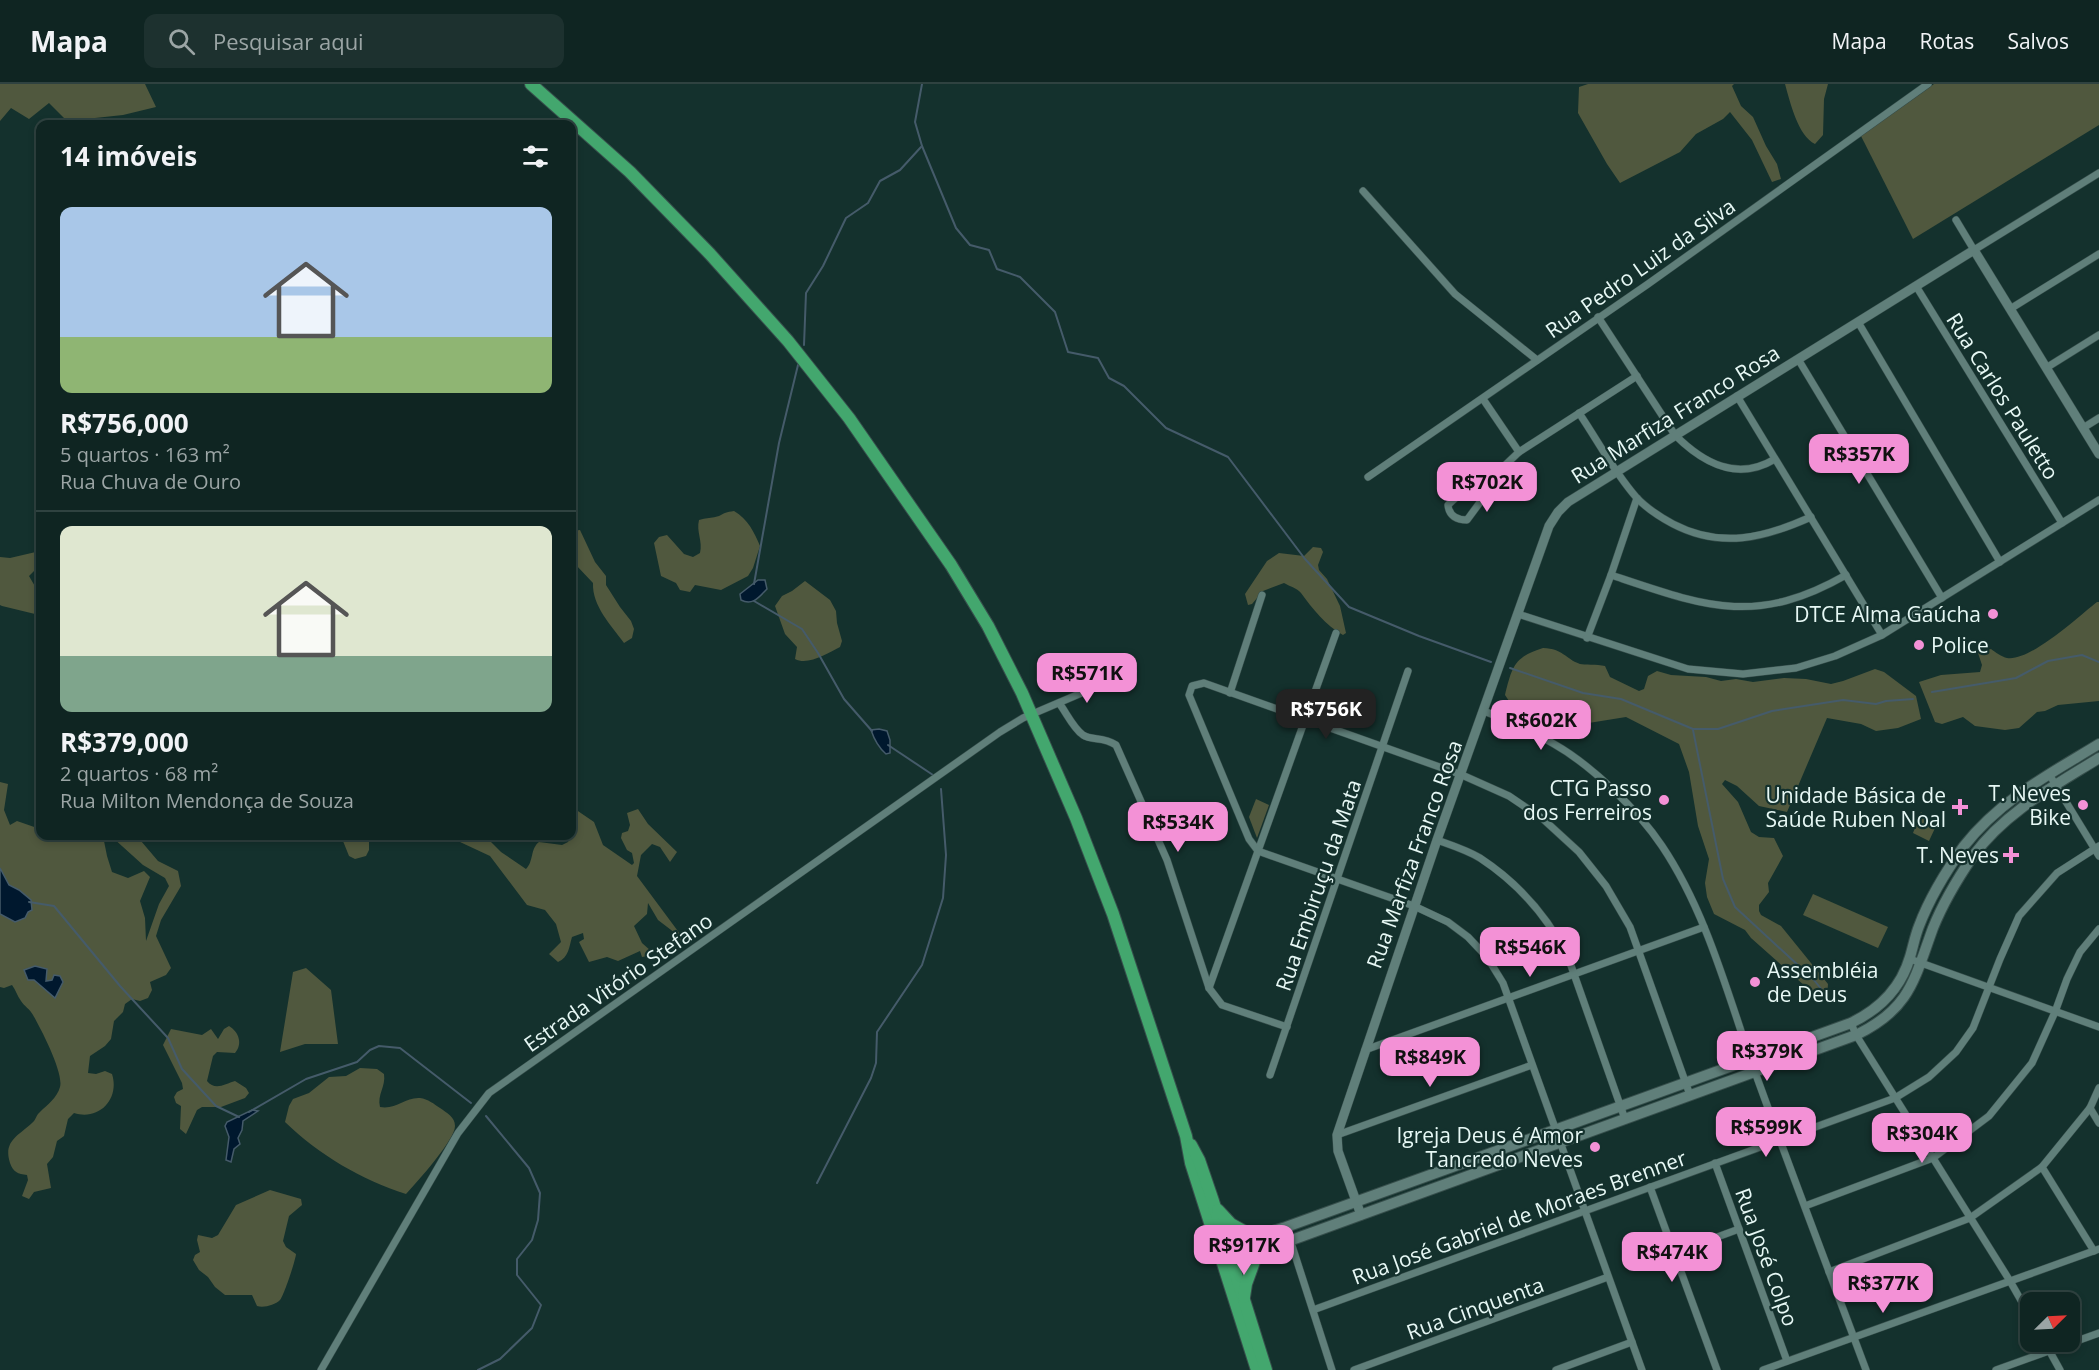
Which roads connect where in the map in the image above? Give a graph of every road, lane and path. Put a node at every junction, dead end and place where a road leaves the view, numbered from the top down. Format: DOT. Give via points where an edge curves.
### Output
graph roads {
  1 [pos="531,84"];
  2 [pos="1928,84"];
  3 [pos="572,120"];
  4 [pos="576,124"];
  5 [pos="2099,173"];
  6 [pos="1363,191"];
  7 [pos="1956,220"];
  8 [pos="1974,250"];
  9 [pos="2099,254"];
  10 [pos="1916,286"];
  11 [pos="2010,309"];
  12 [pos="1598,317"];
  13 [pos="1858,322"];
  14 [pos="2099,335"];
  15 [pos="1798,359"];
  16 [pos="1537,360"];
  17 [pos="2046,368"];
  18 [pos="1637,376"];
  19 [pos="1737,396"];
  20 [pos="1483,399"];
  21 [pos="1580,413"];
  22 [pos="2099,418"];
  23 [pos="2083,428"];
  24 [pos="1674,435"];
  25 [pos="1519,452"];
  26 [pos="2099,454"];
  27 [pos="1775,459"];
  28 [pos="1499,471"];
  29 [pos="1618,472"];
  30 [pos="1368,477"];
  31 [pos="1637,498"];
  32 [pos="2099,501"];
  33 [pos="1811,517"];
  34 [pos="2062,524"];
  35 [pos="2000,562"];
  36 [pos="1611,575"];
  37 [pos="1846,575"];
  38 [pos="1262,595"];
  39 [pos="1942,598"];
  40 [pos="1518,614"];
  41 [pos="1336,633"];
  42 [pos="1882,635"];
  43 [pos="1587,638"];
  44 [pos="1132,671"];
  45 [pos="1408,671"];
  46 [pos="1230,693"];
  47 [pos="1059,703"];
  48 [pos="1484,711"];
  49 [pos="1032,714"];
  50 [pos="1305,719"];
  51 [pos="2099,744"];
  52 [pos="1382,747"];
  53 [pos="2099,758"];
  54 [pos="2049,774"];
  55 [pos="1462,775"];
  56 [pos="2056,785"];
  57 [pos="1437,840"];
  58 [pos="2098,850"];
  59 [pos="1258,851"];
  60 [pos="1337,879"];
  61 [pos="1414,906"];
  62 [pos="1704,927"];
  63 [pos="2099,928"];
  64 [pos="1639,952"];
  65 [pos="1910,959"];
  66 [pos="1922,963"];
  67 [pos="1575,975"];
  68 [pos="1209,988"];
  69 [pos="1990,988"];
  70 [pos="1509,999"];
  71 [pos="2055,1012"];
  72 [pos="1851,1023"];
  73 [pos="1287,1027"];
  74 [pos="2099,1028"];
  75 [pos="1856,1035"];
  76 [pos="1364,1051"];
  77 [pos="1750,1059"];
  78 [pos="1532,1065"];
  79 [pos="1755,1072"];
  80 [pos="1270,1076"];
  81 [pos="1685,1083"];
  82 [pos="2099,1088"];
  83 [pos="1690,1095"];
  84 [pos="1895,1098"];
  85 [pos="1621,1106"];
  86 [pos="2090,1108"];
  87 [pos="1625,1119"];
  88 [pos="2099,1123"];
  89 [pos="1555,1130"];
  90 [pos="1337,1135"];
  91 [pos="1186,1136"];
  92 [pos="1780,1140"];
  93 [pos="1560,1142"];
  94 [pos="1933,1158"];
  95 [pos="1715,1163"];
  96 [pos="2042,1167"];
  97 [pos="1650,1187"];
  98 [pos="1213,1201"];
  99 [pos="1356,1202"];
  100 [pos="1805,1206"];
  101 [pos="1584,1211"];
  102 [pos="1361,1215"];
  103 [pos="1971,1218"];
  104 [pos="1286,1227"];
  105 [pos="1739,1229"];
  106 [pos="1249,1234"];
  107 [pos="1290,1240"];
  108 [pos="2096,1250"];
  109 [pos="1674,1253"];
  110 [pos="1226,1256"];
  111 [pos="1255,1259"];
  112 [pos="1829,1272"];
  113 [pos="1608,1276"];
  114 [pos="2010,1281"];
  115 [pos="2020,1299"];
  116 [pos="1244,1301"];
  117 [pos="1313,1310"];
  118 [pos="2099,1333"];
  119 [pos="1854,1338"];
  120 [pos="2080,1340"];
  121 [pos="1632,1342"];
  122 [pos="2050,1352"];
  123 [pos="1787,1361"];
  124 [pos="321,1370"];
  125 [pos="1257,1370"];
  126 [pos="1266,1370"];
  127 [pos="1332,1370"];
  128 [pos="1354,1370"];
  129 [pos="1556,1370"];
  130 [pos="1642,1370"];
  131 [pos="1717,1370"];
  132 [pos="1764,1370"];
  133 [pos="1866,1370"];
  134 [pos="1996,1370"];
  135 [pos="2060,1370"];
  1 -- 3 [label="highway"];
  2 -- 12 [label="street, Rua Pedro Luiz da Silva"];
  4 -- 49 [label="highway" via="630,172 710,254 788,341 849,418 951,565 988,626"];
  5 -- 8 [label="street, Rua Marfiza Franco Rosa"];
  6 -- 16 [label="street" via="1455,294"];
  7 -- 8 [label="street"];
  8 -- 10 [label="street, Rua Marfiza Franco Rosa"];
  8 -- 11 [label="street"];
  9 -- 11 [label="street"];
  10 -- 13 [label="street, Rua Marfiza Franco Rosa"];
  10 -- 34 [label="street, Rua Carlos Pauletto"];
  11 -- 17 [label="street"];
  12 -- 16 [label="street, Rua Pedro Luiz da Silva"];
  12 -- 18 [label="street"];
  13 -- 15 [label="street, Rua Marfiza Franco Rosa"];
  13 -- 35 [label="street"];
  14 -- 17 [label="street"];
  15 -- 19 [label="street, Rua Marfiza Franco Rosa"];
  15 -- 39 [label="street"];
  16 -- 20 [label="street, Rua Pedro Luiz da Silva"];
  17 -- 23 [label="street"];
  18 -- 21 [label="street"];
  18 -- 24 [label="street"];
  19 -- 24 [label="street, Rua Marfiza Franco Rosa"];
  19 -- 27 [label="street"];
  20 -- 25 [label="street"];
  20 -- 30 [label="street, Rua Pedro Luiz da Silva"];
  21 -- 25 [label="street"];
  21 -- 29 [label="street"];
  22 -- 23 [label="street"];
  23 -- 26 [label="street"];
  24 -- 27 [label="street" via="1700,458 1725,467 1754,467"];
  24 -- 29 [label="street, Rua Marfiza Franco Rosa"];
  25 -- 28 [label="street"];
  27 -- 33 [label="street"];
  28 -- 28 [label="street" via="1484,476 1448,505 1456,519 1467,520"];
  29 -- 31 [label="street"];
  29 -- 40 [label="street, Rua Marfiza Franco Rosa" via="1558,512 1549,526"];
  31 -- 33 [label="street" via="1676,526 1722,539 1766,534"];
  31 -- 36 [label="street"];
  32 -- 34 [label="street"];
  33 -- 37 [label="street"];
  34 -- 35 [label="street"];
  35 -- 39 [label="street"];
  36 -- 37 [label="street" via="1693,602 1755,607 1803,597"];
  36 -- 43 [label="street"];
  37 -- 42 [label="street"];
  38 -- 46 [label="street"];
  39 -- 42 [label="street"];
  40 -- 43 [label="street"];
  40 -- 48 [label="street, Rua Marfiza Franco Rosa"];
  41 -- 50 [label="street"];
  42 -- 43 [label="street" via="1796,668 1743,674 1688,669"];
  44 -- 47 [label="street"];
  45 -- 52 [label="street, Rua Embiruçu da Mata"];
  46 -- 50 [label="street"];
  46 -- 59 [label="street" via="1204,684 1192,686 1189,696 1249,839"];
  47 -- 49 [label="street"];
  47 -- 68 [label="street" via="1084,736 1116,745 1167,860"];
  48 -- 55 [label="street, Rua Marfiza Franco Rosa"];
  48 -- 62 [label="street" via="1555,744 1604,782 1662,845"];
  49 -- 91 [label="highway" via="1113,914"];
  49 -- 124 [label="street, Estrada Vitório Stefano" via="1000,732 489,1093 458,1133"];
  50 -- 52 [label="street"];
  50 -- 59 [label="street"];
  51 -- 54 [label="main road"];
  52 -- 55 [label="street"];
  52 -- 60 [label="street, Rua Embiruçu da Mata"];
  53 -- 56 [label="main road"];
  54 -- 56 [label="street"];
  54 -- 65 [label="main road" via="2002,806 1966,845 1930,899"];
  55 -- 57 [label="street, Rua Marfiza Franco Rosa"];
  55 -- 64 [label="street" via="1509,796 1543,819 1579,852 1606,886"];
  56 -- 58 [label="street"];
  56 -- 66 [label="main road" via="2023,806 1974,855 1939,916"];
  57 -- 61 [label="street, Rua Marfiza Franco Rosa"];
  57 -- 67 [label="street" via="1478,856 1531,901 1556,934"];
  58 -- 69 [label="street, Rua José Gabriel de Moraes Brenner" via="2057,873 2019,916"];
  59 -- 60 [label="street"];
  59 -- 68 [label="street"];
  60 -- 61 [label="street"];
  60 -- 73 [label="street, Rua Embiruçu da Mata"];
  61 -- 70 [label="street" via="1448,922 1468,937 1496,969"];
  61 -- 76 [label="street, Rua Marfiza Franco Rosa"];
  62 -- 64 [label="street"];
  62 -- 77 [label="street"];
  63 -- 71 [label="street" via="2080,952"];
  64 -- 67 [label="street"];
  64 -- 81 [label="street"];
  65 -- 66 [label="street"];
  65 -- 72 [label="main road" via="1890,995 1873,1011"];
  66 -- 69 [label="street"];
  66 -- 75 [label="main road" via="1900,1003 1879,1022"];
  67 -- 70 [label="street"];
  67 -- 85 [label="street"];
  68 -- 73 [label="street" via="1222,1005"];
  69 -- 71 [label="street"];
  69 -- 84 [label="street, Rua José Gabriel de Moraes Brenner" via="1973,1028 1956,1052 1929,1077"];
  70 -- 76 [label="street"];
  70 -- 78 [label="street"];
  71 -- 74 [label="street"];
  71 -- 94 [label="street" via="2032,1063 1989,1116"];
  72 -- 75 [label="street"];
  72 -- 77 [label="main road"];
  73 -- 80 [label="street, Rua Embiruçu da Mata"];
  75 -- 79 [label="main road"];
  75 -- 84 [label="street"];
  76 -- 90 [label="street, Rua Marfiza Franco Rosa"];
  77 -- 79 [label="street"];
  77 -- 81 [label="main road"];
  78 -- 89 [label="street"];
  78 -- 90 [label="street"];
  79 -- 83 [label="main road"];
  79 -- 92 [label="street"];
  81 -- 83 [label="street"];
  81 -- 85 [label="main road"];
  82 -- 86 [label="street"];
  83 -- 87 [label="main road"];
  84 -- 92 [label="street, Rua José Gabriel de Moraes Brenner"];
  84 -- 94 [label="street"];
  85 -- 87 [label="street"];
  85 -- 89 [label="main road"];
  86 -- 88 [label="street"];
  86 -- 96 [label="street"];
  87 -- 93 [label="main road"];
  89 -- 93 [label="street"];
  89 -- 99 [label="main road"];
  90 -- 99 [label="street, Rua Marfiza Franco Rosa" via="1338,1151"];
  91 -- 98 [label="highway"];
  91 -- 110 [label="highway" via="1191,1163"];
  92 -- 95 [label="street, Rua José Gabriel de Moraes Brenner"];
  92 -- 100 [label="street"];
  93 -- 101 [label="street"];
  93 -- 102 [label="main road"];
  94 -- 100 [label="street"];
  94 -- 103 [label="street"];
  95 -- 97 [label="street, Rua José Gabriel de Moraes Brenner"];
  95 -- 105 [label="street, Rua José Colpo"];
  96 -- 103 [label="street"];
  96 -- 108 [label="street"];
  97 -- 101 [label="street, Rua José Gabriel de Moraes Brenner"];
  97 -- 109 [label="street"];
  98 -- 106 [label="highway" via="1231,1224"];
  98 -- 110 [label="highway"];
  99 -- 102 [label="street, Rua Marfiza Franco Rosa"];
  99 -- 104 [label="main road"];
  100 -- 112 [label="street"];
  101 -- 113 [label="street"];
  101 -- 117 [label="street, Rua José Gabriel de Moraes Brenner"];
  102 -- 107 [label="main road"];
  103 -- 112 [label="street"];
  103 -- 114 [label="street"];
  104 -- 106 [label="main road"];
  104 -- 107 [label="street"];
  105 -- 109 [label="street"];
  105 -- 123 [label="street, Rua José Colpo"];
  106 -- 110 [label="main road" via="1242,1236"];
  107 -- 111 [label="main road"];
  107 -- 117 [label="street"];
  108 -- 114 [label="street"];
  109 -- 131 [label="street"];
  110 -- 111 [label="main road" via="1242,1262"];
  110 -- 116 [label="highway"];
  110 -- 125 [label="highway"];
  111 -- 116 [label="highway"];
  112 -- 119 [label="street"];
  113 -- 121 [label="street"];
  113 -- 128 [label="street, Rua Cinquenta"];
  114 -- 115 [label="street"];
  114 -- 119 [label="street"];
  116 -- 126 [label="highway"];
  117 -- 127 [label="street"];
  118 -- 120 [label="street"];
  119 -- 123 [label="street"];
  119 -- 133 [label="street"];
  121 -- 129 [label="street"];
  121 -- 130 [label="street"];
  122 -- 134 [label="street"];
  122 -- 135 [label="street"];
  123 -- 132 [label="street"];
}
